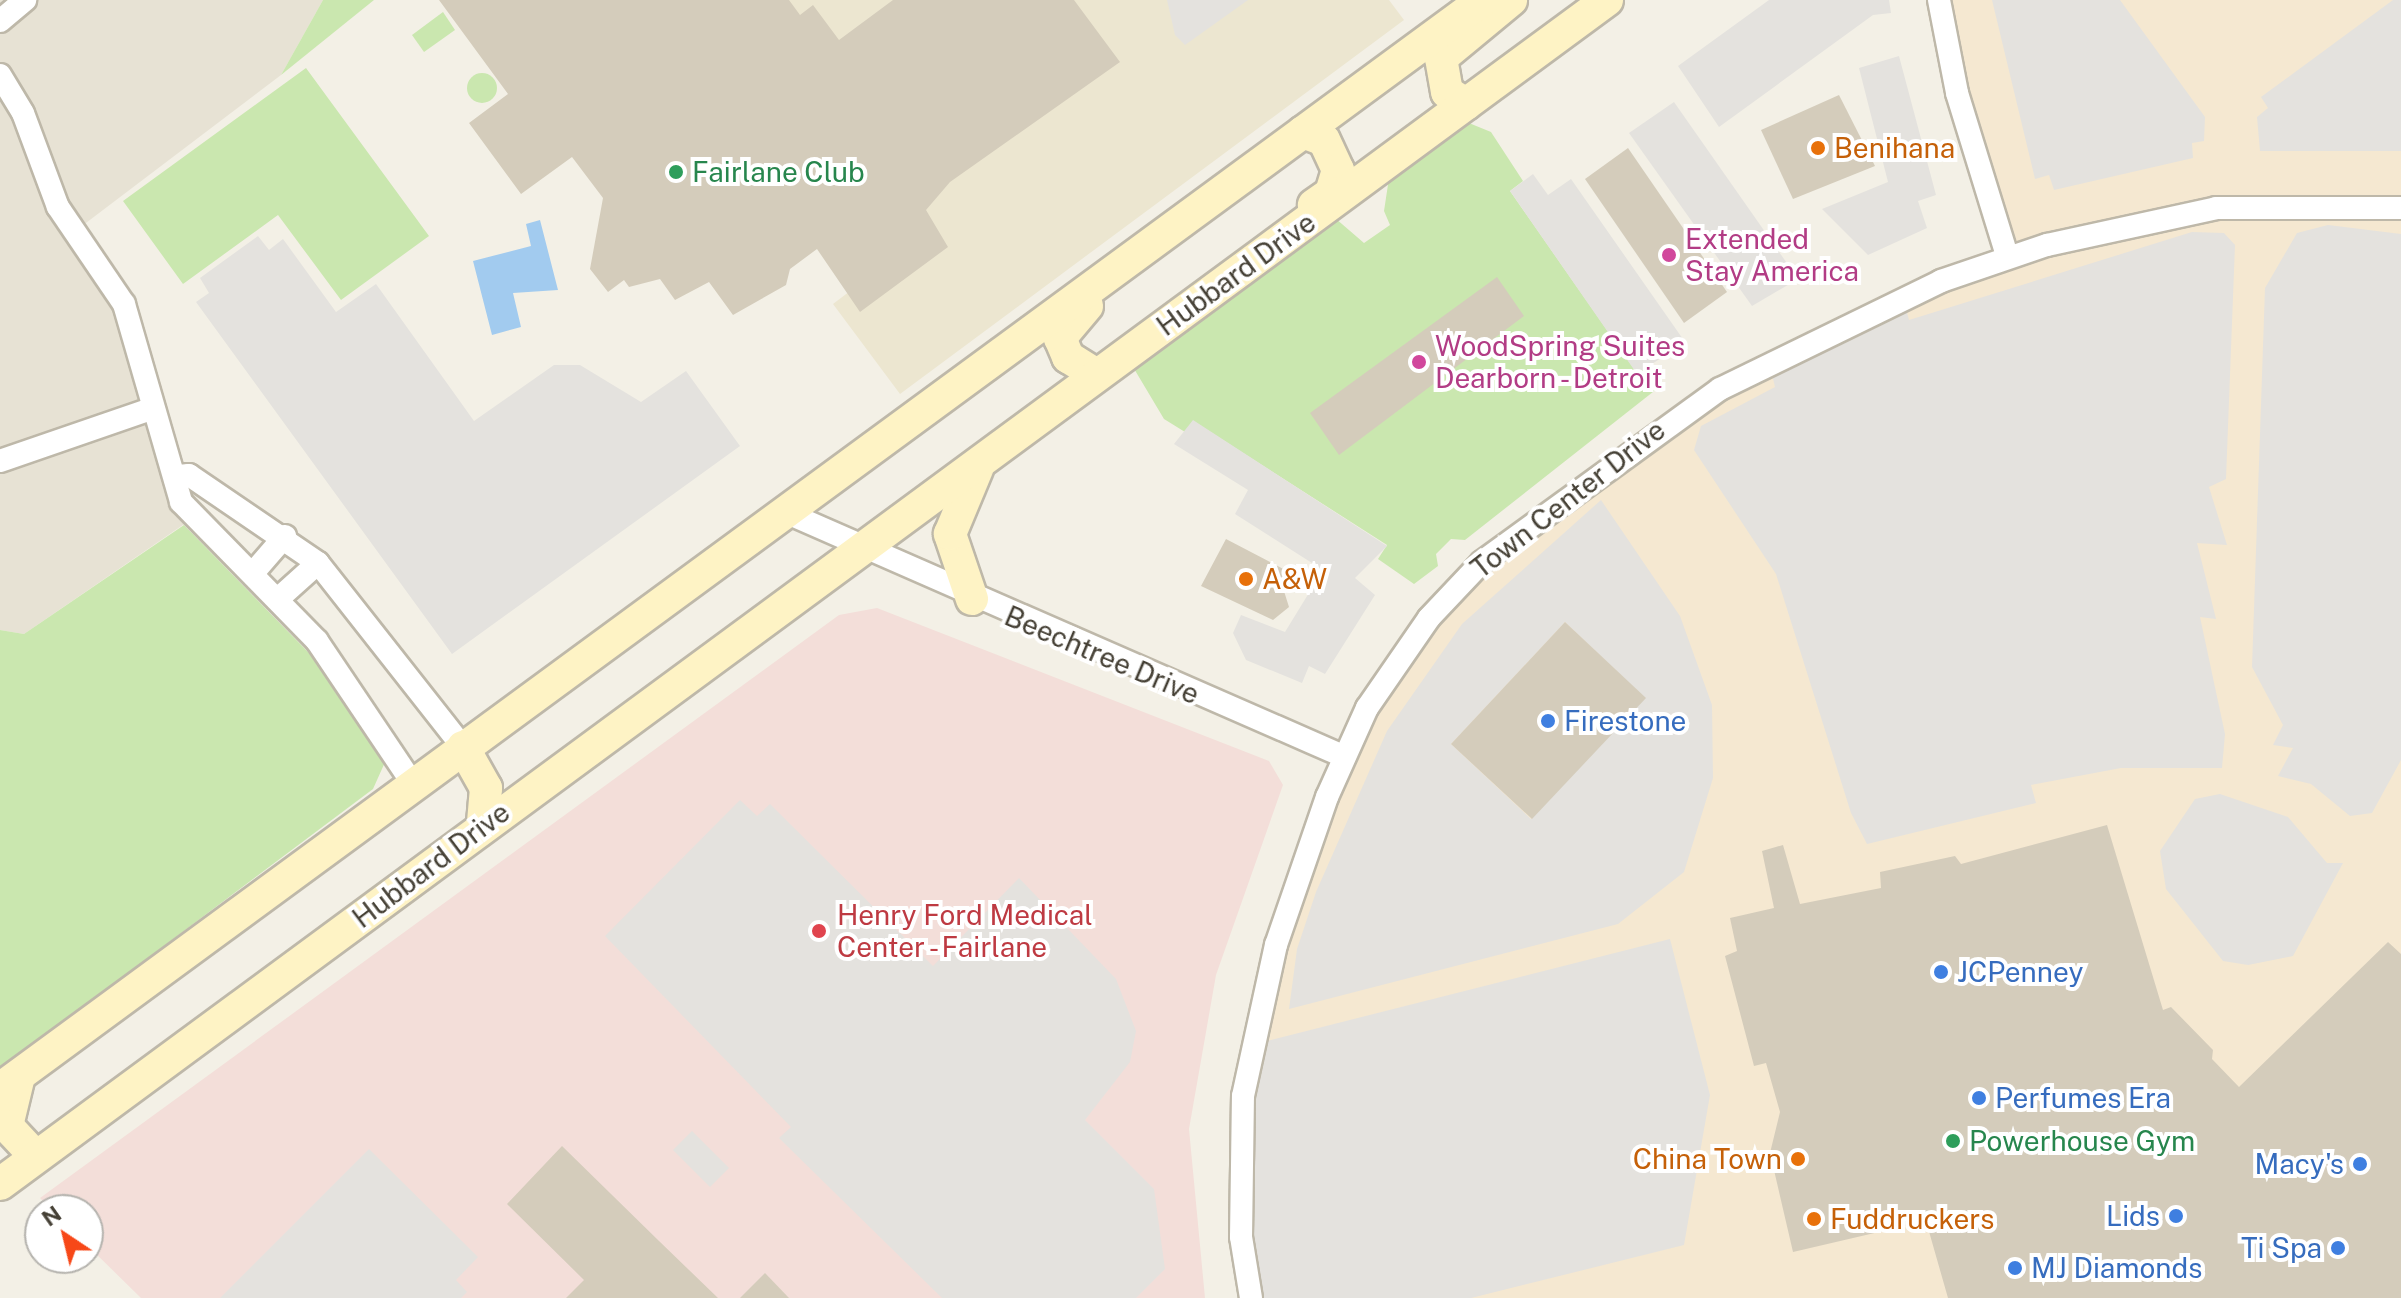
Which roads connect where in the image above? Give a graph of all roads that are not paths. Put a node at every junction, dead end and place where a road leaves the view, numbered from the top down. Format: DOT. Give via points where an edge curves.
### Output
graph roads {
  1 [pos="25,0"];
  2 [pos="1483,0"];
  3 [pos="1511,0"];
  4 [pos="1607,0"];
  5 [pos="1939,0"];
  6 [pos="0,21"];
  7 [pos="0,75"];
  8 [pos="1466,104"];
  9 [pos="1303,132"];
  10 [pos="1203,206"];
  11 [pos="2401,208"];
  12 [pos="2007,256"];
  13 [pos="1238,274"];
  14 [pos="1097,375"];
  15 [pos="151,409"];
  16 [pos="986,458"];
  17 [pos="0,461"];
  18 [pos="178,476"];
  19 [pos="785,512"];
  20 [pos="285,536"];
  21 [pos="864,547"];
  22 [pos="318,563"];
  23 [pos="253,573"];
  24 [pos="279,598"];
  25 [pos="972,599"];
  26 [pos="463,747"];
  27 [pos="1343,756"];
  28 [pos="413,784"];
  29 [pos="483,826"];
  30 [pos="9,1082"];
  31 [pos="36,1157"];
  32 [pos="0,1184"];
  33 [pos="1251,1298"];
  1 -- 6 [label="street"];
  2 -- 9 [label="street"];
  3 -- 8 [label="street" via="1441,58 1447,92"];
  4 -- 8 [label="street, Hubbard Drive"];
  5 -- 12 [label="street" via="1957,93"];
  7 -- 15 [label="street" via="23,113 58,207 124,304"];
  8 -- 13 [label="street, Hubbard Drive"];
  9 -- 10 [label="street"];
  9 -- 13 [label="street" via="1324,140 1335,160 1331,193 1261,244"];
  10 -- 14 [label="street" via="1187,233 1070,319 1060,338 1068,357"];
  10 -- 19 [label="street"];
  11 -- 12 [label="street, Town Center Drive" via="2216,208"];
  12 -- 27 [label="street, Town Center Drive" via="1795,348 1661,425 1561,498 1482,562 1429,618"];
  13 -- 14 [label="street, Hubbard Drive"];
  14 -- 16 [label="street, Hubbard Drive"];
  15 -- 17 [label="street"];
  15 -- 18 [label="street"];
  16 -- 21 [label="street, Hubbard Drive"];
  16 -- 25 [label="street" via="961,493 950,534"];
  18 -- 20 [label="street" via="189,475"];
  18 -- 23 [label="street" via="175,487 193,518"];
  19 -- 21 [label="street"];
  19 -- 26 [label="street"];
  20 -- 22 [label="street"];
  20 -- 23 [label="street"];
  21 -- 25 [label="street, Beechtree Drive"];
  21 -- 29 [label="street, Hubbard Drive"];
  22 -- 24 [label="street"];
  22 -- 26 [label="street"];
  23 -- 24 [label="street"];
  24 -- 28 [label="street" via="392,744"];
  25 -- 27 [label="street, Beechtree Drive"];
  26 -- 28 [label="street"];
  26 -- 29 [label="street" via="486,788"];
  27 -- 33 [label="street, Town Center Drive" via="1276,945 1251,1045 1240,1161"];
  28 -- 30 [label="street"];
  29 -- 31 [label="street, Hubbard Drive"];
  30 -- 31 [label="street" via="7,1126"];
  31 -- 32 [label="street, Hubbard Drive"];
}
